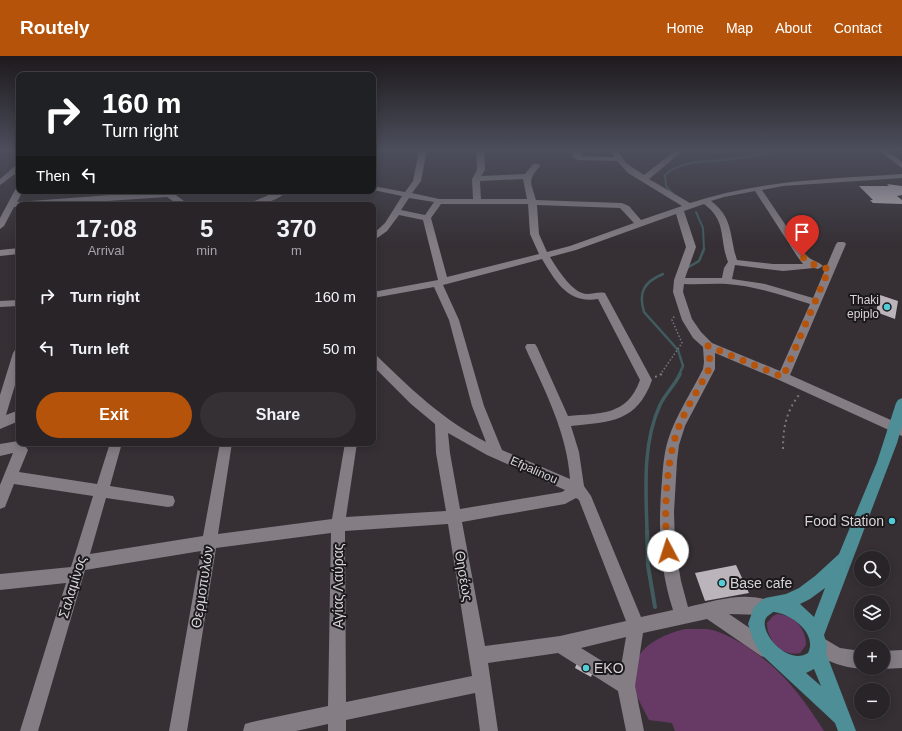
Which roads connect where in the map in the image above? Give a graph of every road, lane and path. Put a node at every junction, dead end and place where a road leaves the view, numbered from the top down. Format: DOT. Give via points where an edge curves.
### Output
graph roads {
  1 [pos="417,182"];
  2 [pos="476,182"];
  3 [pos="527,182"];
  4 [pos="647,182"];
  5 [pos="819,182"];
  6 [pos="757,188"];
  7 [pos="376,189"];
  8 [pos="17,194"];
  9 [pos="160,194"];
  10 [pos="169,194"];
  11 [pos="279,194"];
  12 [pos="407,194"];
  13 [pos="439,201"];
  14 [pos="477,201"];
  15 [pos="705,201"];
  16 [pos="97,202"];
  17 [pos="181,202"];
  18 [pos="260,202"];
  19 [pos="532,202"];
  20 [pos="11,205"];
  21 [pos="16,205"];
  22 [pos="684,208"];
  23 [pos="397,212"];
  24 [pos="427,218"];
  25 [pos="640,224"];
  26 [pos="0,226"];
  27 [pos="376,236"];
  28 [pos="841,244"];
  29 [pos="16,251"];
  30 [pos="0,253"];
  31 [pos="544,254"];
  32 [pos="733,262"];
  33 [pos="814,266"];
  34 [pos="829,269"];
  35 [pos="679,280"];
  36 [pos="727,281"];
  37 [pos="440,282"];
  38 [pos="376,294"];
  39 [pos="816,302"];
  40 [pos="16,303"];
  41 [pos="0,304"];
  42 [pos="682,307"];
  43 [pos="708,346"];
  44 [pos="531,347"];
  45 [pos="376,362"];
  46 [pos="16,363"];
  47 [pos="783,377"];
  48 [pos="646,380"];
  49 [pos="809,390"];
  50 [pos="902,403"];
  51 [pos="0,415"];
  52 [pos="16,416"];
  53 [pos="441,422"];
  54 [pos="564,422"];
  55 [pos="0,424"];
  56 [pos="899,429"];
  57 [pos="115,446"];
  58 [pos="226,446"];
  59 [pos="351,446"];
  60 [pos="783,449"];
  61 [pos="0,450"];
  62 [pos="497,453"];
  63 [pos="11,477"];
  64 [pos="102,490"];
  65 [pos="577,490"];
  66 [pos="168,501"];
  67 [pos="0,502"];
  68 [pos="453,517"];
  69 [pos="338,525"];
  70 [pos="210,542"];
  71 [pos="844,558"];
  72 [pos="78,568"];
  73 [pos="0,582"];
  74 [pos="767,606"];
  75 [pos="709,610"];
  76 [pos="679,617"];
  77 [pos="636,626"];
  78 [pos="560,644"];
  79 [pos="817,644"];
  80 [pos="772,654"];
  81 [pos="478,656"];
  82 [pos="854,659"];
  83 [pos="902,659"];
  84 [pos="890,660"];
  85 [pos="481,684"];
  86 [pos="626,686"];
  87 [pos="338,722"];
  88 [pos="845,724"];
  89 [pos="29,731"];
  90 [pos="178,731"];
  91 [pos="252,731"];
  92 [pos="489,731"];
  93 [pos="635,731"];
  1 -- 12 [label="street"];
  2 -- 14 [label="street"];
  3 -- 19 [label="street"];
  4 -- 22 [label="street"];
  5 -- 6 [label="street"];
  6 -- 15 [label="street"];
  6 -- 33 [label="street" via="802,256"];
  7 -- 12 [label="street"];
  8 -- 20 [label="street"];
  9 -- 16 [label="street"];
  10 -- 17 [label="street"];
  11 -- 18 [label="street"];
  12 -- 13 [label="street"];
  12 -- 23 [label="street"];
  13 -- 14 [label="street"];
  13 -- 24 [label="street"];
  14 -- 19 [label="street"];
  15 -- 22 [label="street"];
  15 -- 32 [label="street" via="719,212 725,223"];
  19 -- 25 [label="street" via="622,206"];
  19 -- 31 [label="street" via="536,238"];
  20 -- 21 [label="street"];
  20 -- 26 [label="street"];
  22 -- 25 [label="street"];
  22 -- 35 [label="street" via="691,247"];
  23 -- 24 [label="street"];
  23 -- 27 [label="street"];
  24 -- 37 [label="street"];
  25 -- 31 [label="street" via="585,244"];
  28 -- 34 [label="street"];
  29 -- 30 [label="street"];
  31 -- 37 [label="street"];
  31 -- 48 [label="street" via="569,291 586,298 601,295"];
  32 -- 33 [label="street" via="774,268"];
  32 -- 36 [label="street" via="729,265"];
  33 -- 34 [label="street"];
  34 -- 39 [label="street"];
  35 -- 36 [label="street"];
  35 -- 42 [label="street" via="678,292"];
  36 -- 39 [label="street" via="765,287"];
  37 -- 38 [label="street"];
  37 -- 62 [label="street" via="454,320 478,406"];
  39 -- 47 [label="street"];
  40 -- 41 [label="street"];
  42 -- 43 [label="street" via="697,335"];
  42 -- 48 [label="path" via="672,320 682,343 662,374"];
  43 -- 47 [label="street"];
  43 -- 76 [label="street" via="709,369 676,435 666,508 666,540"];
  44 -- 54 [label="street"];
  45 -- 53 [label="street, Efpalinou"];
  46 -- 51 [label="street"];
  47 -- 49 [label="street"];
  48 -- 54 [label="street" via="640,398 626,411 617,415"];
  49 -- 56 [label="street"];
  49 -- 60 [label="path" via="800,395 790,408 783,429"];
  50 -- 56 [label="main road"];
  52 -- 55 [label="street"];
  53 -- 62 [label="street, Efpalinou"];
  53 -- 68 [label="street, Θησέως"];
  54 -- 65 [label="street" via="577,469"];
  56 -- 71 [label="main road"];
  57 -- 64 [label="street, Σαλαμίνος"];
  58 -- 70 [label="street, Θερμοπυλών"];
  59 -- 69 [label="street, Αγίας Λαύρας"];
  61 -- 63 [label="street" via="18,447 21,450"];
  62 -- 65 [label="street, Efpalinou"];
  63 -- 64 [label="street"];
  63 -- 67 [label="street"];
  64 -- 66 [label="street"];
  64 -- 72 [label="street, Σαλαμίνος"];
  65 -- 68 [label="street" via="565,498"];
  65 -- 77 [label="street" via="584,496"];
  68 -- 69 [label="street"];
  68 -- 81 [label="street, Θησέως"];
  69 -- 70 [label="street"];
  69 -- 87 [label="street, Αγίας Λαύρας"];
  70 -- 72 [label="street"];
  70 -- 90 [label="street, Θερμοπυλών"];
  71 -- 74 [label="main road" via="810,591 786,602"];
  71 -- 79 [label="main road"];
  72 -- 73 [label="street"];
  72 -- 89 [label="street, Σαλαμίνος"];
  74 -- 75 [label="street" via="732,605"];
  74 -- 79 [label="main road" via="778,604 792,609 806,620"];
  74 -- 80 [label="main road" via="760,612 757,626 759,635"];
  75 -- 76 [label="street"];
  75 -- 80 [label="street"];
  76 -- 77 [label="street"];
  77 -- 78 [label="street"];
  77 -- 86 [label="street"];
  78 -- 81 [label="street"];
  78 -- 86 [label="street"];
  79 -- 80 [label="main road" via="813,661 803,666 791,665"];
  79 -- 82 [label="street" via="834,655"];
  79 -- 88 [label="main road"];
  80 -- 88 [label="main road"];
  81 -- 85 [label="street, Θησέως"];
  83 -- 84 [label="street"];
  85 -- 87 [label="street"];
  85 -- 92 [label="street, Θησέως"];
  86 -- 93 [label="street"];
  87 -- 91 [label="street"];
}
